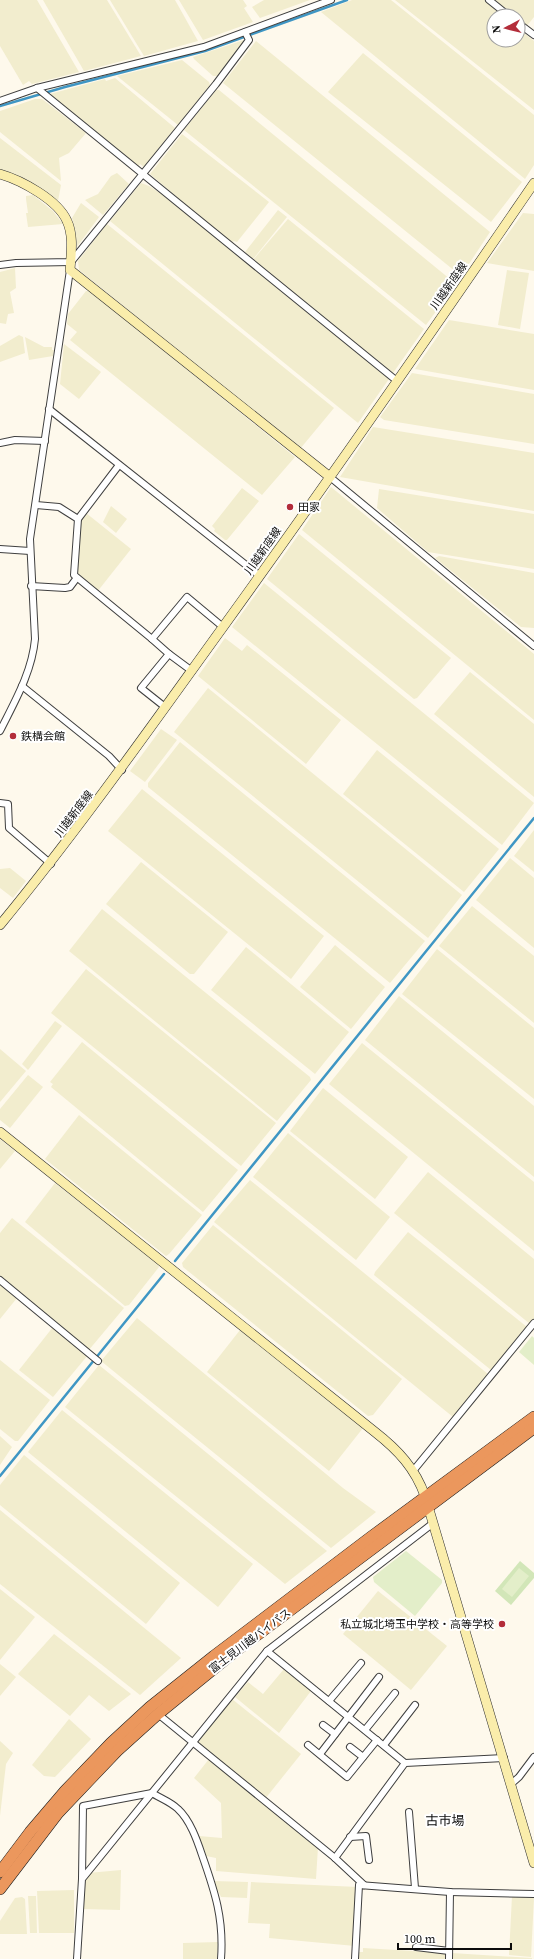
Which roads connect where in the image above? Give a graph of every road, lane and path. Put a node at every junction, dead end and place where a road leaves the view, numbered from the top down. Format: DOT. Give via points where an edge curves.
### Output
graph roads {
  1 [pos="331,0"];
  2 [pos="489,0"];
  3 [pos="500,8"];
  4 [pos="245,32"];
  5 [pos="37,88"];
  6 [pos="0,101"];
  7 [pos="0,174"];
  8 [pos="143,174"];
  9 [pos="534,183"];
  10 [pos="0,265"];
  11 [pos="70,266"];
  12 [pos="397,381"];
  13 [pos="49,409"];
  14 [pos="45,441"];
  15 [pos="0,443"];
  16 [pos="119,465"];
  17 [pos="330,477"];
  18 [pos="36,505"];
  19 [pos="78,519"];
  20 [pos="0,549"];
  21 [pos="30,551"];
  22 [pos="260,576"];
  23 [pos="76,579"];
  24 [pos="32,586"];
  25 [pos="223,627"];
  26 [pos="152,639"];
  27 [pos="534,646"];
  28 [pos="169,654"];
  29 [pos="192,671"];
  30 [pos="22,686"];
  31 [pos="165,707"];
  32 [pos="0,731"];
  33 [pos="122,770"];
  34 [pos="0,803"];
  35 [pos="51,864"];
  36 [pos="0,925"];
  37 [pos="0,1132"];
  38 [pos="0,1280"];
  39 [pos="534,1323"];
  40 [pos="98,1361"];
  41 [pos="534,1417"];
  42 [pos="534,1428"];
  43 [pos="413,1471"];
  44 [pos="424,1496"];
  45 [pos="428,1510"];
  46 [pos="432,1524"];
  47 [pos="267,1651"];
  48 [pos="361,1663"];
  49 [pos="379,1677"];
  50 [pos="395,1693"];
  51 [pos="329,1701"];
  52 [pos="416,1705"];
  53 [pos="158,1714"];
  54 [pos="348,1717"];
  55 [pos="323,1725"];
  56 [pos="365,1730"];
  57 [pos="335,1734"];
  58 [pos="377,1740"];
  59 [pos="193,1743"];
  60 [pos="308,1745"];
  61 [pos="384,1745"];
  62 [pos="350,1747"];
  63 [pos="320,1754"];
  64 [pos="363,1757"];
  65 [pos="504,1758"];
  66 [pos="534,1758"];
  67 [pos="405,1763"];
  68 [pos="511,1784"];
  69 [pos="152,1793"];
  70 [pos="409,1812"];
  71 [pos="350,1837"];
  72 [pos="335,1858"];
  73 [pos="369,1860"];
  74 [pos="534,1863"];
  75 [pos="0,1872"];
  76 [pos="82,1879"];
  77 [pos="364,1885"];
  78 [pos="415,1888"];
  79 [pos="0,1889"];
  80 [pos="450,1892"];
  81 [pos="534,1894"];
  82 [pos="416,1947"];
  83 [pos="449,1951"];
  84 [pos="77,1959"];
  85 [pos="221,1959"];
  86 [pos="355,1959"];
  87 [pos="449,1959"];
  1 -- 4 [label="street"];
  2 -- 3 [label="street"];
  4 -- 5 [label="street" via="204,47"];
  4 -- 8 [label="street" via="249,40"];
  5 -- 6 [label="street"];
  5 -- 8 [label="street"];
  7 -- 11 [label="street" via="22,182 61,212 70,232"];
  8 -- 11 [label="street"];
  8 -- 12 [label="street"];
  9 -- 12 [label="street, 川越新座線"];
  10 -- 11 [label="street" via="16,263"];
  11 -- 13 [label="street"];
  11 -- 17 [label="street"];
  12 -- 17 [label="street, 川越新座線"];
  13 -- 14 [label="street"];
  13 -- 16 [label="street"];
  14 -- 15 [label="street" via="15,440"];
  14 -- 18 [label="street"];
  16 -- 19 [label="street"];
  16 -- 22 [label="street"];
  17 -- 22 [label="street, 川越新座線"];
  17 -- 27 [label="street"];
  18 -- 19 [label="street" via="59,507"];
  18 -- 21 [label="street"];
  19 -- 23 [label="street" via="74,575"];
  20 -- 21 [label="street"];
  21 -- 24 [label="street"];
  22 -- 25 [label="street, 川越新座線"];
  23 -- 24 [label="street" via="70,587 65,588"];
  23 -- 26 [label="street"];
  24 -- 30 [label="street" via="34,653"];
  25 -- 26 [label="street" via="187,597"];
  25 -- 29 [label="street, 川越新座線"];
  26 -- 28 [label="street"];
  28 -- 29 [label="street"];
  28 -- 31 [label="street" via="141,688"];
  29 -- 31 [label="street, 川越新座線"];
  30 -- 32 [label="street"];
  30 -- 33 [label="street" via="109,756"];
  31 -- 33 [label="street, 川越新座線"];
  33 -- 35 [label="street, 川越新座線"];
  34 -- 35 [label="street" via="8,804 9,828"];
  35 -- 36 [label="street, 川越新座線"];
  37 -- 43 [label="street" via="376,1432 399,1452"];
  38 -- 40 [label="street"];
  39 -- 43 [label="street"];
  41 -- 44 [label="highway, 富士見川越バイパス"];
  42 -- 45 [label="highway, 富士見川越バイパス"];
  43 -- 44 [label="street"];
  44 -- 45 [label="street"];
  44 -- 75 [label="highway, 富士見川越バイパス" via="214,1656 131,1724 65,1791"];
  45 -- 46 [label="street"];
  45 -- 53 [label="highway, 富士見川越バイパス" via="229,1657"];
  46 -- 47 [label="street"];
  46 -- 65 [label="street"];
  47 -- 51 [label="street"];
  47 -- 59 [label="street"];
  48 -- 51 [label="street"];
  49 -- 54 [label="street"];
  50 -- 56 [label="street"];
  51 -- 54 [label="street"];
  52 -- 61 [label="street"];
  53 -- 59 [label="street"];
  53 -- 79 [label="highway, 富士見川越バイパス" via="117,1751 63,1808 37,1838"];
  54 -- 56 [label="street"];
  54 -- 57 [label="street"];
  55 -- 57 [label="street"];
  56 -- 58 [label="street"];
  57 -- 63 [label="street"];
  58 -- 61 [label="street"];
  58 -- 64 [label="street"];
  59 -- 69 [label="street"];
  59 -- 72 [label="street"];
  60 -- 63 [label="street"];
  61 -- 67 [label="street"];
  62 -- 64 [label="street"];
  63 -- 64 [label="street" via="347,1776"];
  65 -- 67 [label="street"];
  65 -- 68 [label="street"];
  66 -- 68 [label="street"];
  67 -- 71 [label="street"];
  68 -- 74 [label="street"];
  69 -- 76 [label="street"];
  69 -- 76 [label="street" via="83,1806"];
  69 -- 85 [label="street" via="178,1809 198,1844 215,1893 222,1940"];
  70 -- 78 [label="street"];
  71 -- 72 [label="street"];
  71 -- 73 [label="street" via="366,1836"];
  72 -- 77 [label="street"];
  76 -- 84 [label="street"];
  77 -- 78 [label="street"];
  77 -- 86 [label="street" via="359,1885"];
  78 -- 80 [label="street"];
  80 -- 81 [label="street"];
  80 -- 83 [label="street"];
  82 -- 83 [label="street"];
  83 -- 87 [label="street"];
}
